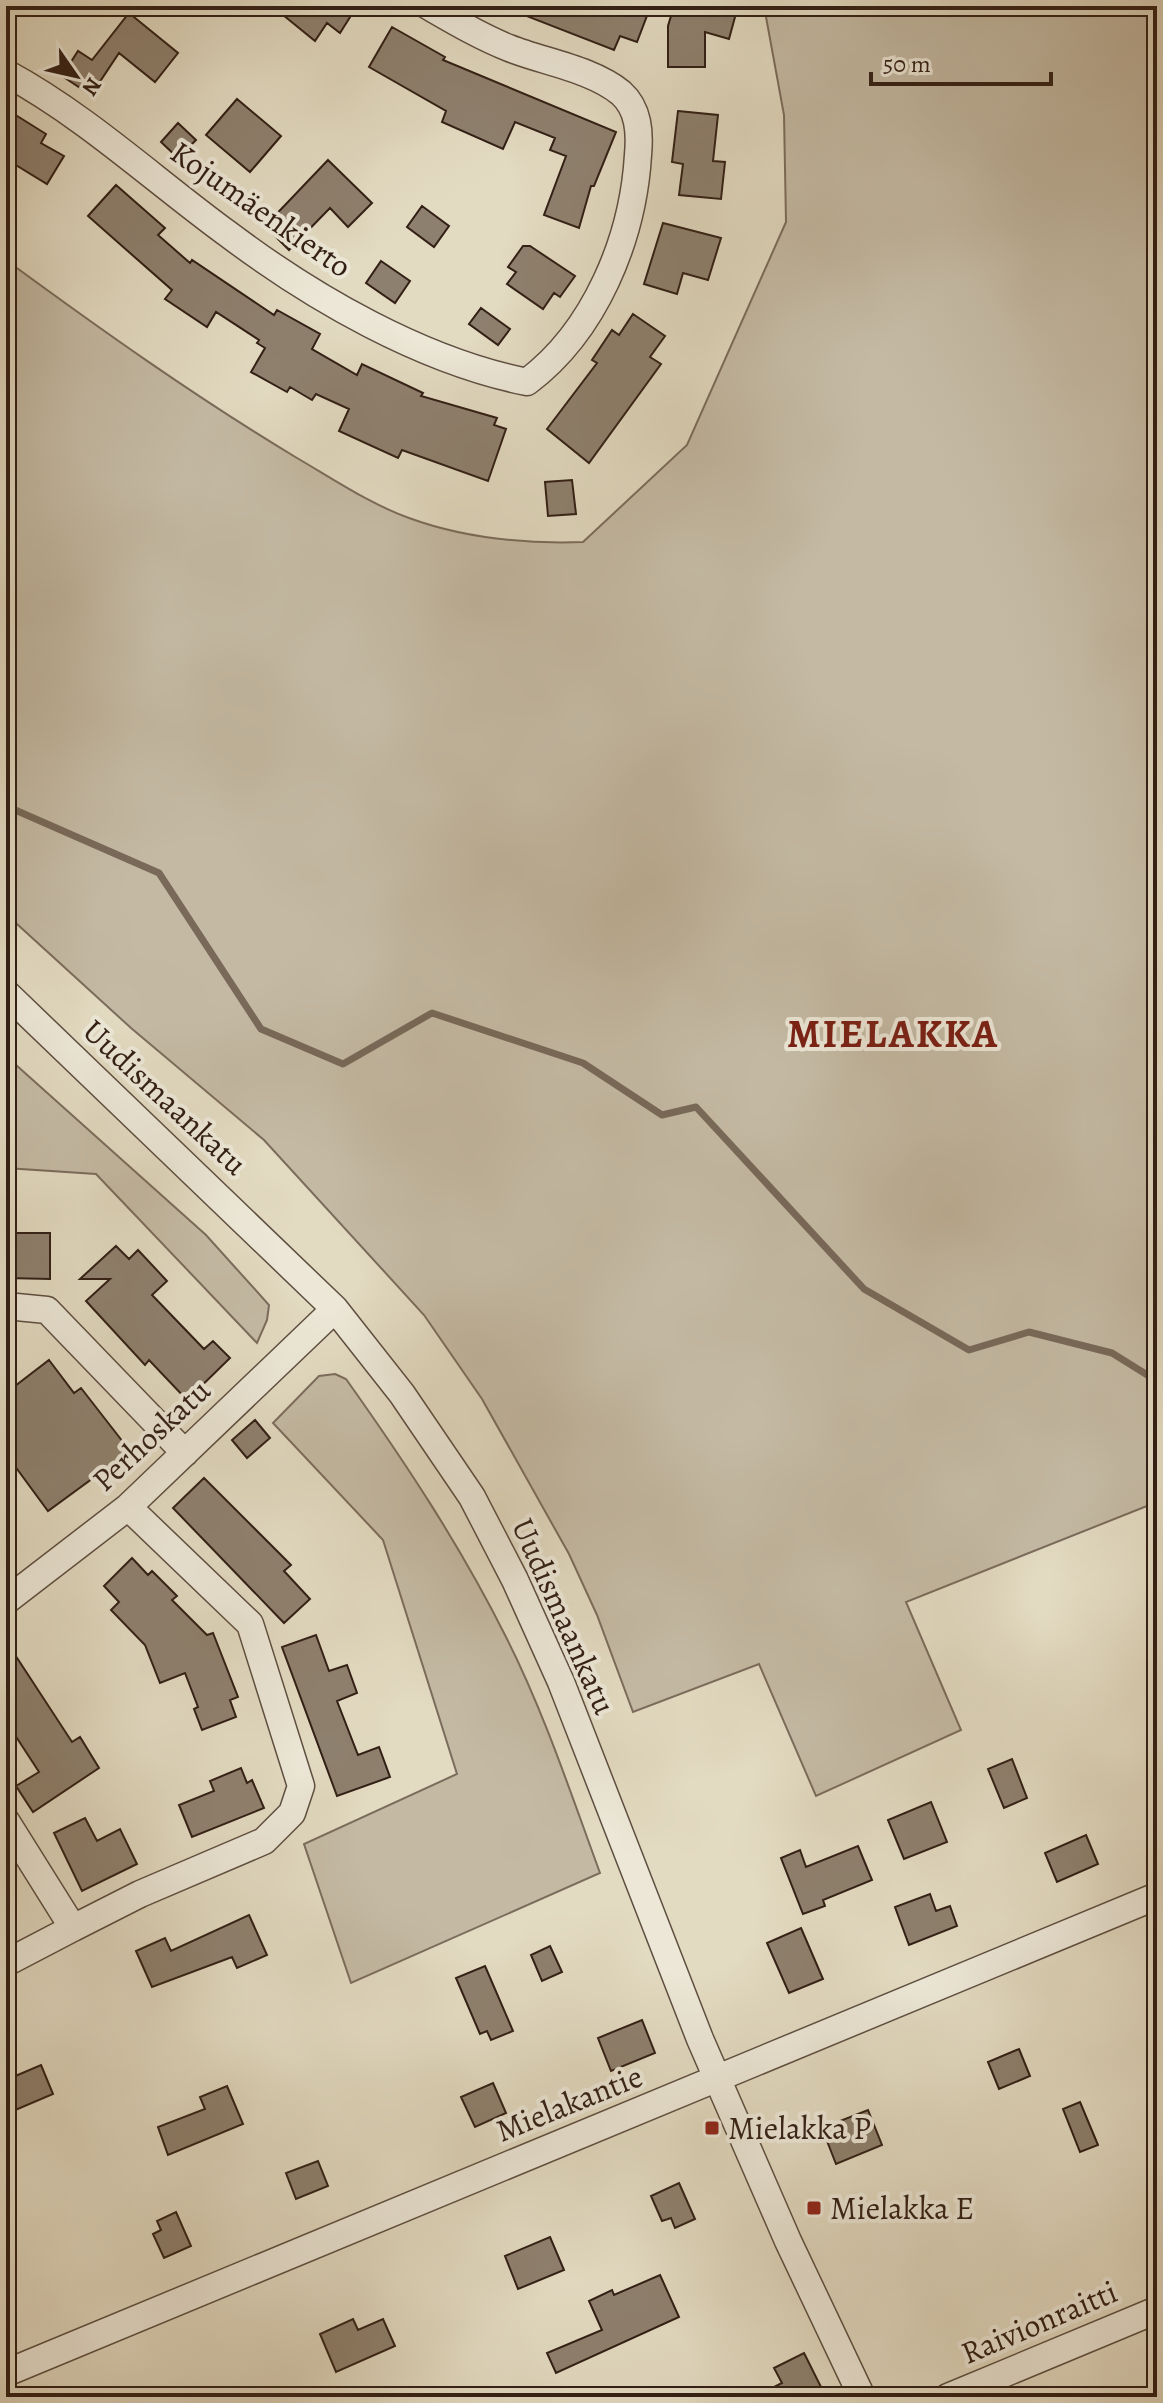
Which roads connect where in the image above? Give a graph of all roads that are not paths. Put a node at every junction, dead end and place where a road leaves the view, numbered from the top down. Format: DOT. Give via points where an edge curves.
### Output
graph roads {
  1 [pos="428,6"];
  2 [pos="6,73"];
  3 [pos="6,993"];
  4 [pos="6,1306"];
  5 [pos="335,1309"];
  6 [pos="185,1453"];
  7 [pos="128,1507"];
  8 [pos="6,1601"];
  9 [pos="6,1821"];
  10 [pos="1157,1896"];
  11 [pos="73,1928"];
  12 [pos="6,1963"];
  13 [pos="717,2079"];
  14 [pos="1157,2310"];
  15 [pos="6,2373"];
  16 [pos="862,2397"];
  17 [pos="948,2397"];
  1 -- 2 [label="street, Kojumäenkierto" via="507,47 606,83 622,94 638,120 636,183 613,264 579,327 545,369 527,382 474,369 320,296 226,233 74,114"];
  3 -- 5 [label="street, Uudismaankatu"];
  4 -- 6 [label="street" via="47,1310"];
  5 -- 6 [label="street, Perhoskatu"];
  5 -- 13 [label="street, Uudismaankatu" via="463,1484 515,1580 561,1682"];
  6 -- 7 [label="street, Perhoskatu"];
  7 -- 8 [label="street, Perhoskatu"];
  7 -- 11 [label="street" via="250,1624 301,1786 292,1813 264,1841"];
  9 -- 11 [label="street"];
  10 -- 13 [label="street, Mielakantie"];
  11 -- 12 [label="street"];
  13 -- 15 [label="street, Mielakantie"];
  13 -- 16 [label="street, Uudismaankatu"];
  14 -- 17 [label="street, Raivionraitti"];
}
